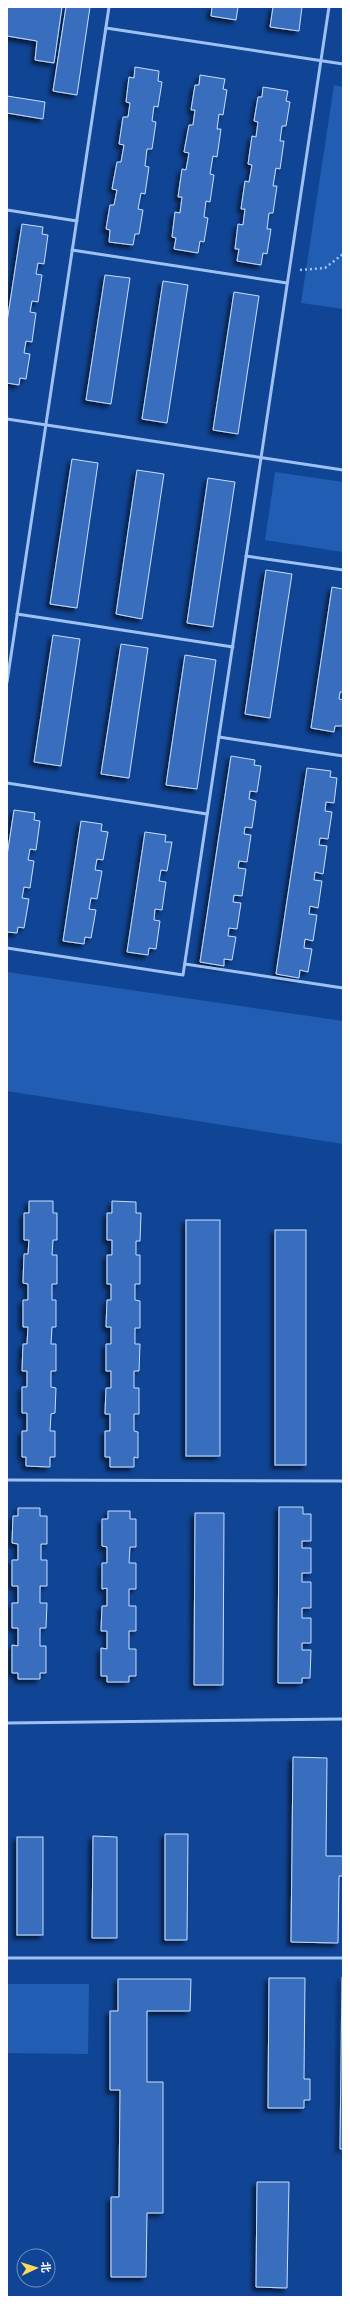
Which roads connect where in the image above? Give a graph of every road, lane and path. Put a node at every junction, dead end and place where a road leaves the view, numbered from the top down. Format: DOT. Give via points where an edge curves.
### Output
graph roads {
  1 [pos="109,7"];
  2 [pos="329,7"];
  3 [pos="106,28"];
  4 [pos="321,61"];
  5 [pos="343,64"];
  6 [pos="7,210"];
  7 [pos="77,221"];
  8 [pos="72,250"];
  9 [pos="343,254"];
  10 [pos="290,270"];
  11 [pos="287,283"];
  12 [pos="7,419"];
  13 [pos="46,425"];
  14 [pos="261,458"];
  15 [pos="343,470"];
  16 [pos="246,556"];
  17 [pos="343,570"];
  18 [pos="18,614"];
  19 [pos="232,647"];
  20 [pos="7,682"];
  21 [pos="219,736"];
  22 [pos="343,756"];
  23 [pos="7,783"];
  24 [pos="207,814"];
  25 [pos="7,948"];
  26 [pos="185,964"];
  27 [pos="343,988"];
  28 [pos="7,1480"];
  29 [pos="343,1480"];
  30 [pos="343,1719"];
  31 [pos="7,1723"];
  32 [pos="7,1958"];
  33 [pos="343,1958"];
  1 -- 3 [label="lane"];
  2 -- 4 [label="lane"];
  3 -- 4 [label="lane"];
  3 -- 7 [label="lane"];
  4 -- 5 [label="lane"];
  4 -- 10 [label="lane"];
  6 -- 7 [label="lane"];
  7 -- 8 [label="lane"];
  8 -- 11 [label="lane"];
  8 -- 13 [label="lane"];
  9 -- 10 [label="path" via="325,268"];
  10 -- 11 [label="lane"];
  11 -- 14 [label="lane"];
  12 -- 13 [label="lane"];
  13 -- 14 [label="lane"];
  13 -- 18 [label="lane"];
  14 -- 15 [label="lane"];
  14 -- 16 [label="lane"];
  16 -- 17 [label="lane"];
  16 -- 19 [label="lane"];
  18 -- 19 [label="lane"];
  18 -- 20 [label="lane"];
  19 -- 21 [label="lane"];
  21 -- 22 [label="lane"];
  21 -- 24 [label="lane"];
  23 -- 24 [label="lane"];
  24 -- 26 [label="lane"];
  25 -- 26 [label="lane" via="183,975"];
  26 -- 27 [label="lane"];
  28 -- 29 [label="lane"];
  30 -- 31 [label="lane"];
  32 -- 33 [label="lane"];
}
